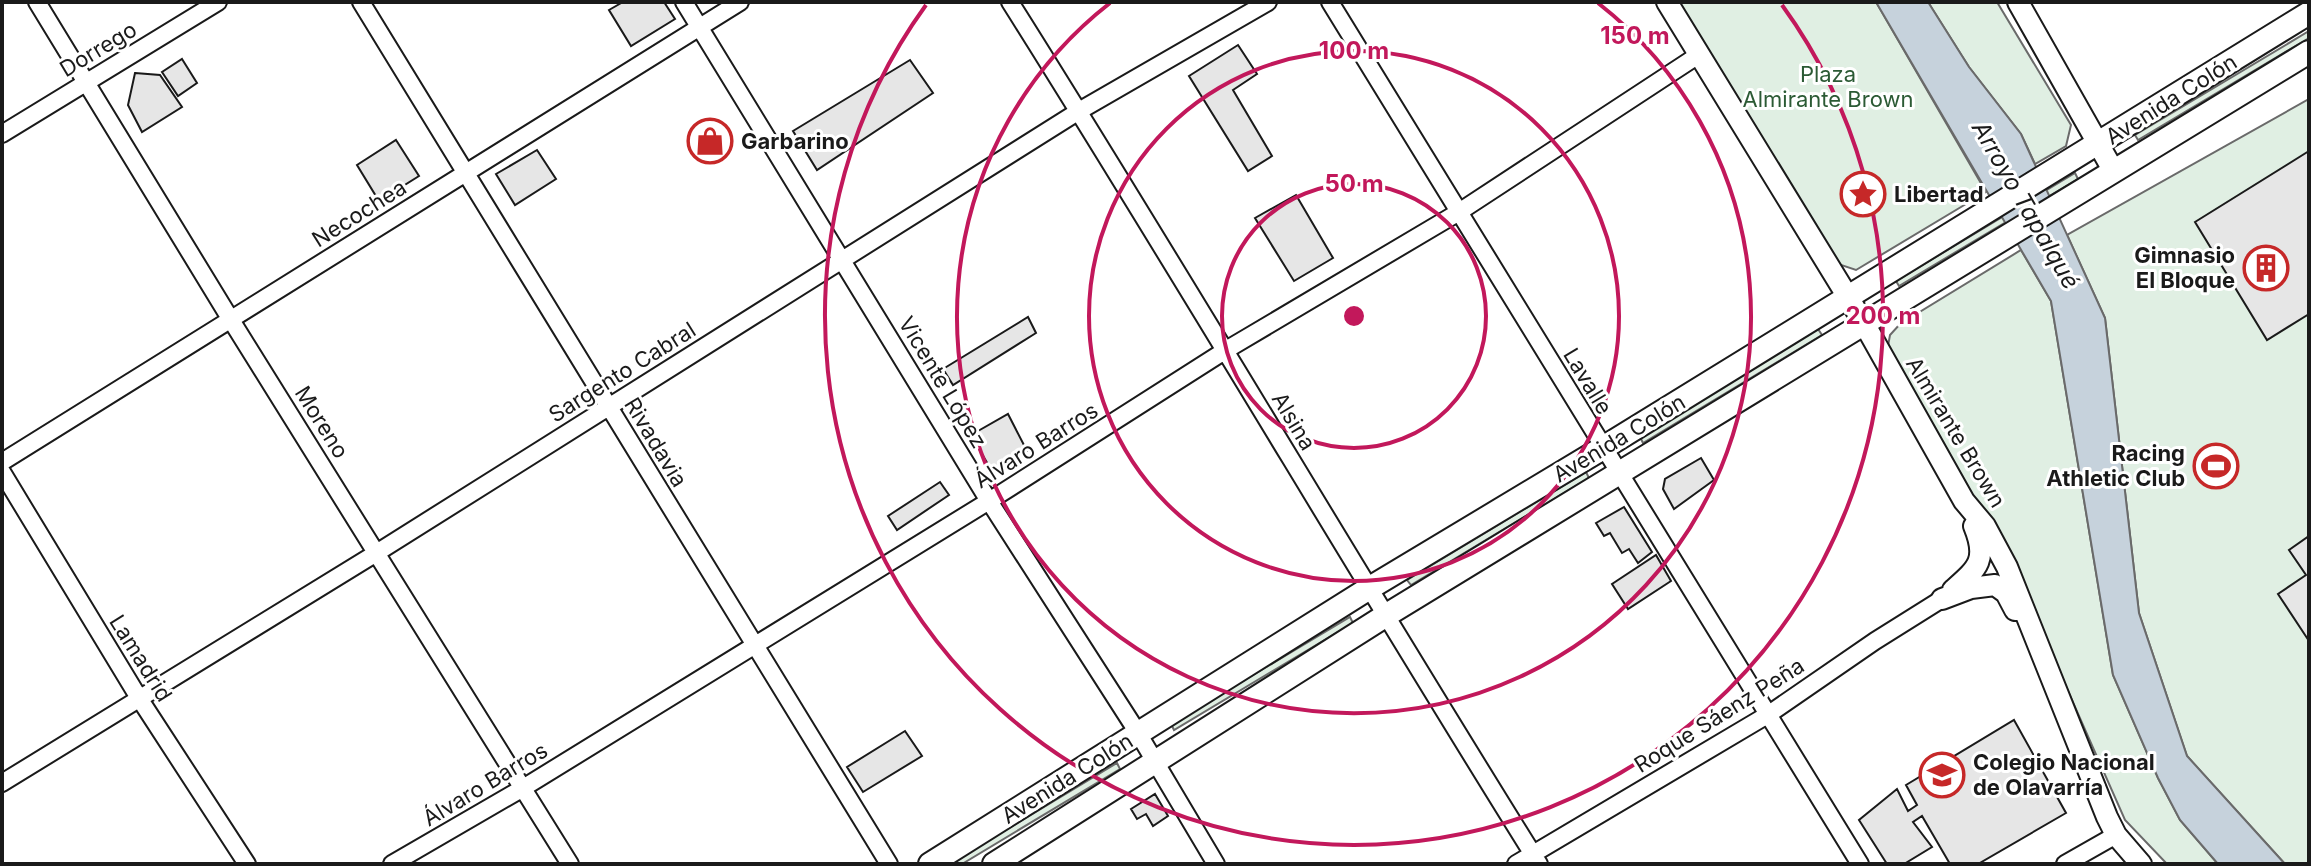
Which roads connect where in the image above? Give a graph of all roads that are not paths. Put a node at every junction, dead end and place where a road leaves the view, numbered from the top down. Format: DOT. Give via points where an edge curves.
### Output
graph roads {
  1 [pos="37,2"];
  2 [pos="218,2"];
  3 [pos="361,2"];
  4 [pos="684,2"];
  5 [pos="740,2"];
  6 [pos="1010,2"];
  7 [pos="1268,2"];
  8 [pos="1330,2"];
  9 [pos="1667,2"];
  10 [pos="2018,2"];
  11 [pos="2309,13"];
  12 [pos="699,27"];
  13 [pos="2309,52"];
  14 [pos="1700,54"];
  15 [pos="86,82"];
  16 [pos="1079,111"];
  17 [pos="2,134"];
  18 [pos="2097,144"];
  19 [pos="2113,170"];
  20 [pos="465,173"];
  21 [pos="1459,212"];
  22 [pos="843,259"];
  23 [pos="1848,297"];
  24 [pos="231,320"];
  25 [pos="1865,325"];
  26 [pos="1226,350"];
  27 [pos="608,406"];
  28 [pos="1603,448"];
  29 [pos="2,462"];
  30 [pos="2,472"];
  31 [pos="1621,474"];
  32 [pos="989,501"];
  33 [pos="1964,501"];
  34 [pos="378,552"];
  35 [pos="1368,589"];
  36 [pos="1942,599"];
  37 [pos="1385,616"];
  38 [pos="753,645"];
  39 [pos="2038,647"];
  40 [pos="139,698"];
  41 [pos="1769,714"];
  42 [pos="1138,733"];
  43 [pos="1155,763"];
  44 [pos="2,783"];
  45 [pos="523,788"];
  46 [pos="2116,835"];
  47 [pos="1535,859"];
  48 [pos="247,864"];
  49 [pos="392,864"];
  50 [pos="570,864"];
  51 [pos="889,864"];
  52 [pos="930,864"];
  53 [pos="994,864"];
  54 [pos="1216,864"];
  55 [pos="1516,864"];
  56 [pos="1860,864"];
  57 [pos="2065,864"];
  58 [pos="2141,864"];
  1 -- 15 [label="street, Moreno"];
  2 -- 15 [label="street, Dorrego"];
  3 -- 20 [label="street, Rivadavia"];
  4 -- 12 [label="street, Vicente López"];
  5 -- 12 [label="street, Necochea"];
  6 -- 16 [label="street, Alsina"];
  7 -- 16 [label="street, Sargento Cabral"];
  8 -- 21 [label="street, Lavalle"];
  9 -- 14 [label="street, Almirante Brown"];
  10 -- 18 [label="street"];
  11 -- 18 [label="main road, Avenida Colón"];
  12 -- 20 [label="street, Necochea"];
  12 -- 22 [label="street, Vicente López"];
  13 -- 19 [label="main road, Avenida Colón"];
  14 -- 21 [label="street, Álvaro Barros"];
  14 -- 23 [label="street, Almirante Brown"];
  15 -- 17 [label="street, Dorrego"];
  15 -- 24 [label="street, Moreno"];
  16 -- 22 [label="street, Sargento Cabral"];
  16 -- 26 [label="street, Alsina"];
  18 -- 19 [label="street"];
  18 -- 23 [label="main road, Avenida Colón"];
  19 -- 25 [label="main road, Avenida Colón"];
  20 -- 24 [label="street, Necochea"];
  20 -- 27 [label="street, Rivadavia"];
  21 -- 26 [label="street, Álvaro Barros"];
  21 -- 28 [label="street, Lavalle"];
  22 -- 27 [label="street, Sargento Cabral"];
  22 -- 32 [label="street, Vicente López"];
  23 -- 25 [label="street, Almirante Brown"];
  23 -- 28 [label="main road, Avenida Colón"];
  24 -- 29 [label="street, Necochea"];
  24 -- 34 [label="street, Moreno"];
  25 -- 31 [label="main road, Avenida Colón"];
  25 -- 33 [label="street, Almirante Brown"];
  26 -- 32 [label="street, Álvaro Barros"];
  26 -- 35 [label="street, Alsina"];
  27 -- 34 [label="street, Sargento Cabral"];
  27 -- 38 [label="street, Rivadavia"];
  28 -- 31 [label="street, Lavalle"];
  28 -- 35 [label="main road, Avenida Colón"];
  30 -- 40 [label="street, Lamadrid"];
  31 -- 37 [label="main road, Avenida Colón"];
  31 -- 41 [label="street, Lavalle"];
  32 -- 38 [label="street, Álvaro Barros"];
  32 -- 42 [label="street, Vicente López"];
  33 -- 36 [label="street" via="1982,544 1981,559 1975,571"];
  33 -- 39 [label="street, Almirante Brown" via="2007,567"];
  34 -- 40 [label="street, Sargento Cabral"];
  34 -- 45 [label="street, Moreno"];
  35 -- 37 [label="street, Alsina"];
  35 -- 42 [label="main road, Avenida Colón"];
  36 -- 39 [label="street" via="1995,585 2006,593"];
  36 -- 41 [label="street, Roque Sáenz Peña"];
  37 -- 43 [label="main road, Avenida Colón"];
  37 -- 47 [label="street, Alsina"];
  38 -- 45 [label="street, Álvaro Barros"];
  38 -- 51 [label="street, Rivadavia"];
  39 -- 46 [label="street, Almirante Brown"];
  40 -- 44 [label="street, Sargento Cabral"];
  40 -- 48 [label="street, Lamadrid"];
  41 -- 47 [label="street, Roque Sáenz Peña"];
  41 -- 56 [label="street, Lavalle"];
  42 -- 43 [label="street, Vicente López"];
  42 -- 52 [label="main road, Avenida Colón"];
  43 -- 53 [label="main road, Avenida Colón"];
  43 -- 54 [label="street, Vicente López"];
  45 -- 49 [label="street, Álvaro Barros"];
  45 -- 50 [label="street, Moreno"];
  46 -- 57 [label="street"];
  46 -- 58 [label="street, Almirante Brown"];
  47 -- 55 [label="street, Roque Sáenz Peña"];
}
